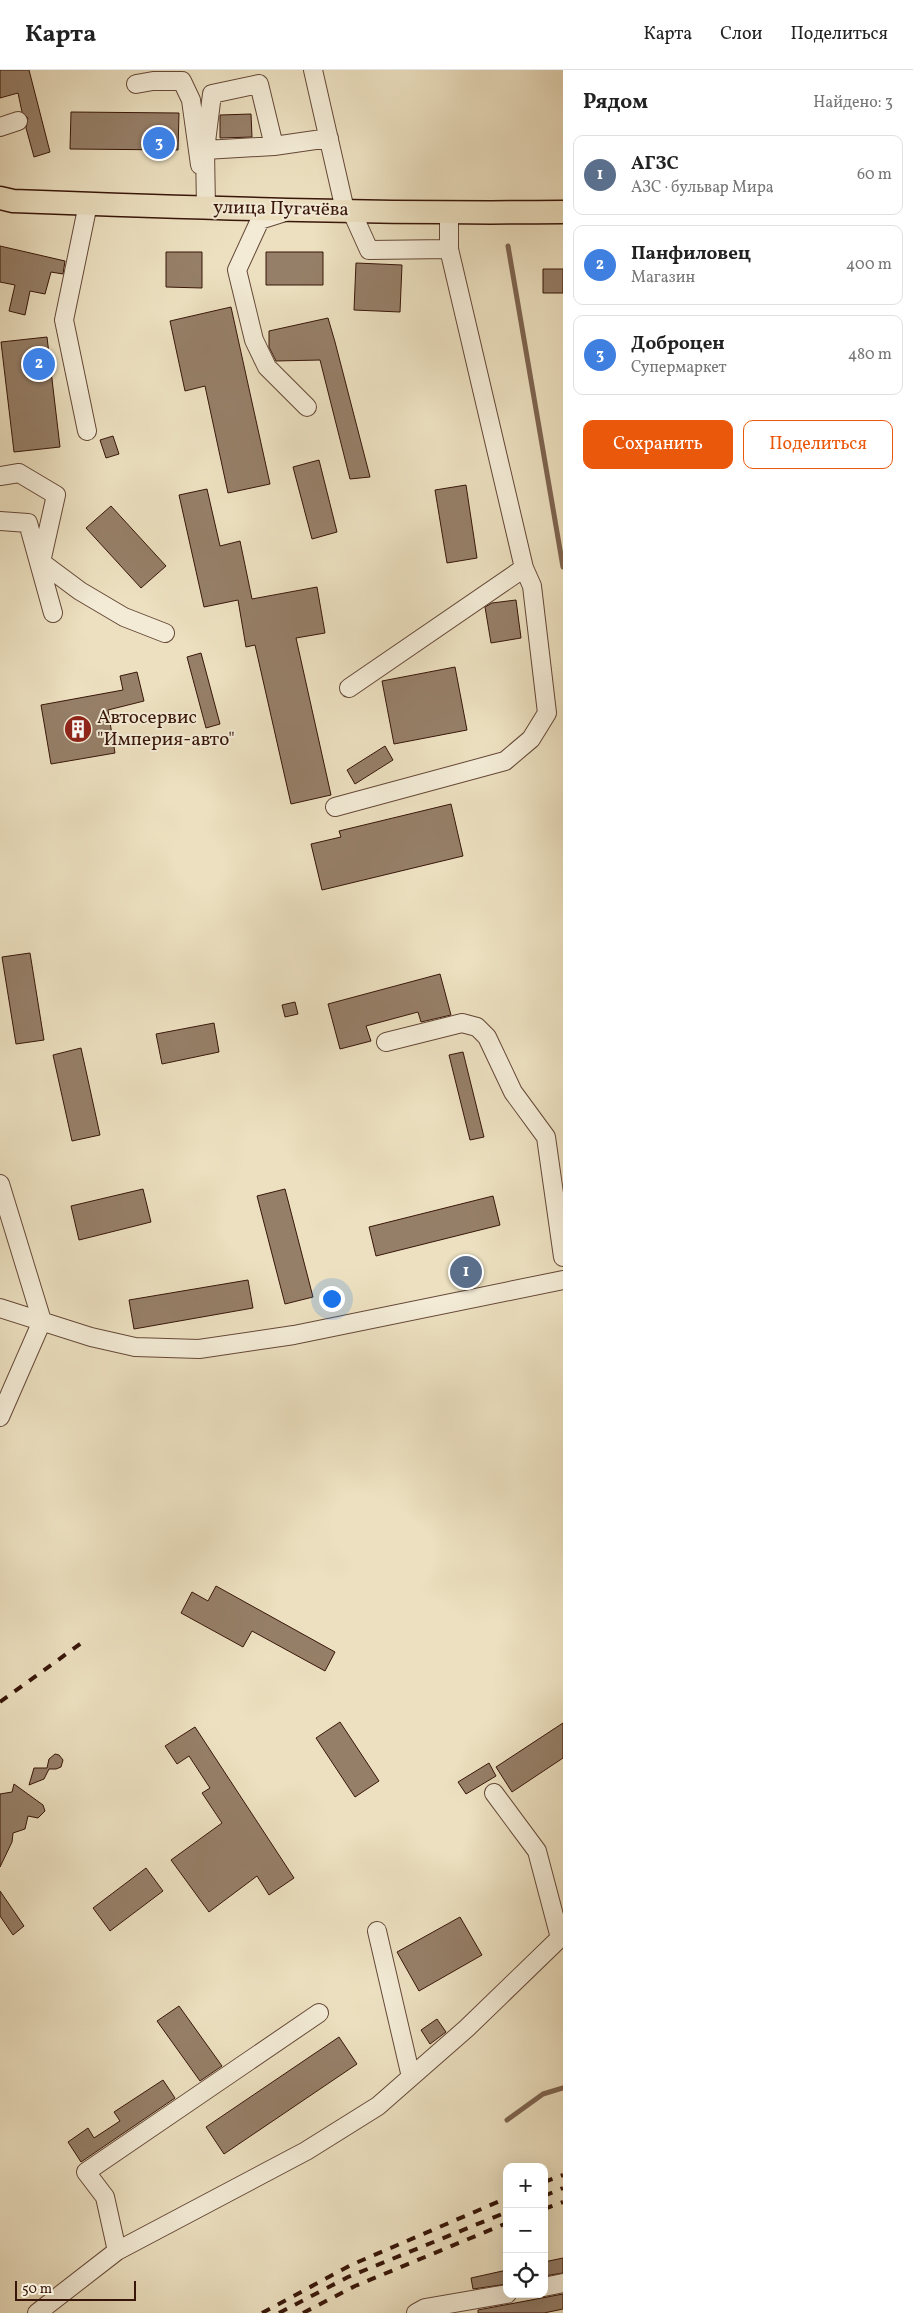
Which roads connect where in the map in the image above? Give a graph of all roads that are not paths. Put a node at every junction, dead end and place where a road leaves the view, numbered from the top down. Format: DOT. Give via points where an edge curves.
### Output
graph roads {
  1 [pos="313,70"];
  2 [pos="136,84"];
  3 [pos="18,121"];
  4 [pos="0,127"];
  5 [pos="329,138"];
  6 [pos="274,146"];
  7 [pos="205,150"];
  8 [pos="0,198"];
  9 [pos="88,204"];
  10 [pos="206,208"];
  11 [pos="290,210"];
  12 [pos="348,210"];
  13 [pos="563,212"];
  14 [pos="449,213"];
  15 [pos="449,248"];
  16 [pos="307,407"];
  17 [pos="86,431"];
  18 [pos="0,476"];
  19 [pos="0,521"];
  20 [pos="41,562"];
  21 [pos="524,568"];
  22 [pos="53,613"];
  23 [pos="165,633"];
  24 [pos="349,688"];
  25 [pos="335,807"];
  26 [pos="386,1042"];
  27 [pos="0,1184"];
  28 [pos="563,1257"];
  29 [pos="563,1280"];
  30 [pos="0,1308"];
  31 [pos="42,1321"];
  32 [pos="0,1417"];
  33 [pos="494,1793"];
  34 [pos="377,1931"];
  35 [pos="319,2013"];
  36 [pos="411,2077"];
  37 [pos="117,2251"];
  38 [pos="563,2284"];
  39 [pos="548,2286"];
  40 [pos="503,2295"];
  41 [pos="37,2313"];
  42 [pos="416,2313"];
  1 -- 5 [label="street"];
  2 -- 10 [label="street" via="182,81 191,100"];
  3 -- 4 [label="street"];
  5 -- 6 [label="street"];
  5 -- 12 [label="street"];
  6 -- 7 [label="street"];
  6 -- 7 [label="street" via="260,84 212,94"];
  7 -- 10 [label="street"];
  8 -- 9 [label="main road, улица Пугачёва" via="13,202"];
  9 -- 10 [label="main road, улица Пугачёва"];
  9 -- 17 [label="street" via="64,320"];
  10 -- 11 [label="main road, улица Пугачёва"];
  11 -- 12 [label="main road, улица Пугачёва"];
  11 -- 16 [label="street" via="260,220 237,270 254,340 267,367"];
  12 -- 14 [label="main road, улица Пугачёва"];
  12 -- 15 [label="street" via="369,250"];
  13 -- 14 [label="main road, улица Пугачёва"];
  14 -- 15 [label="street"];
  15 -- 21 [label="street"];
  18 -- 20 [label="street" via="19,474 56,495"];
  19 -- 20 [label="street" via="28,523"];
  20 -- 22 [label="street"];
  20 -- 23 [label="street" via="80,591 124,617"];
  21 -- 24 [label="street"];
  21 -- 25 [label="street" via="532,586 547,713 531,739 506,762"];
  26 -- 28 [label="street" via="462,1023 477,1027 487,1037 513,1092 546,1137"];
  27 -- 31 [label="street"];
  29 -- 31 [label="street" via="294,1335 199,1349 135,1347"];
  30 -- 31 [label="street"];
  31 -- 32 [label="street"];
  33 -- 36 [label="street" via="537,1851 560,1938"];
  34 -- 36 [label="street"];
  35 -- 37 [label="street" via="86,2172 105,2197"];
  36 -- 37 [label="street" via="378,2106 306,2151"];
  37 -- 41 [label="street"];
  38 -- 39 [label="street"];
  40 -- 42 [label="street" via="425,2308"];
}
